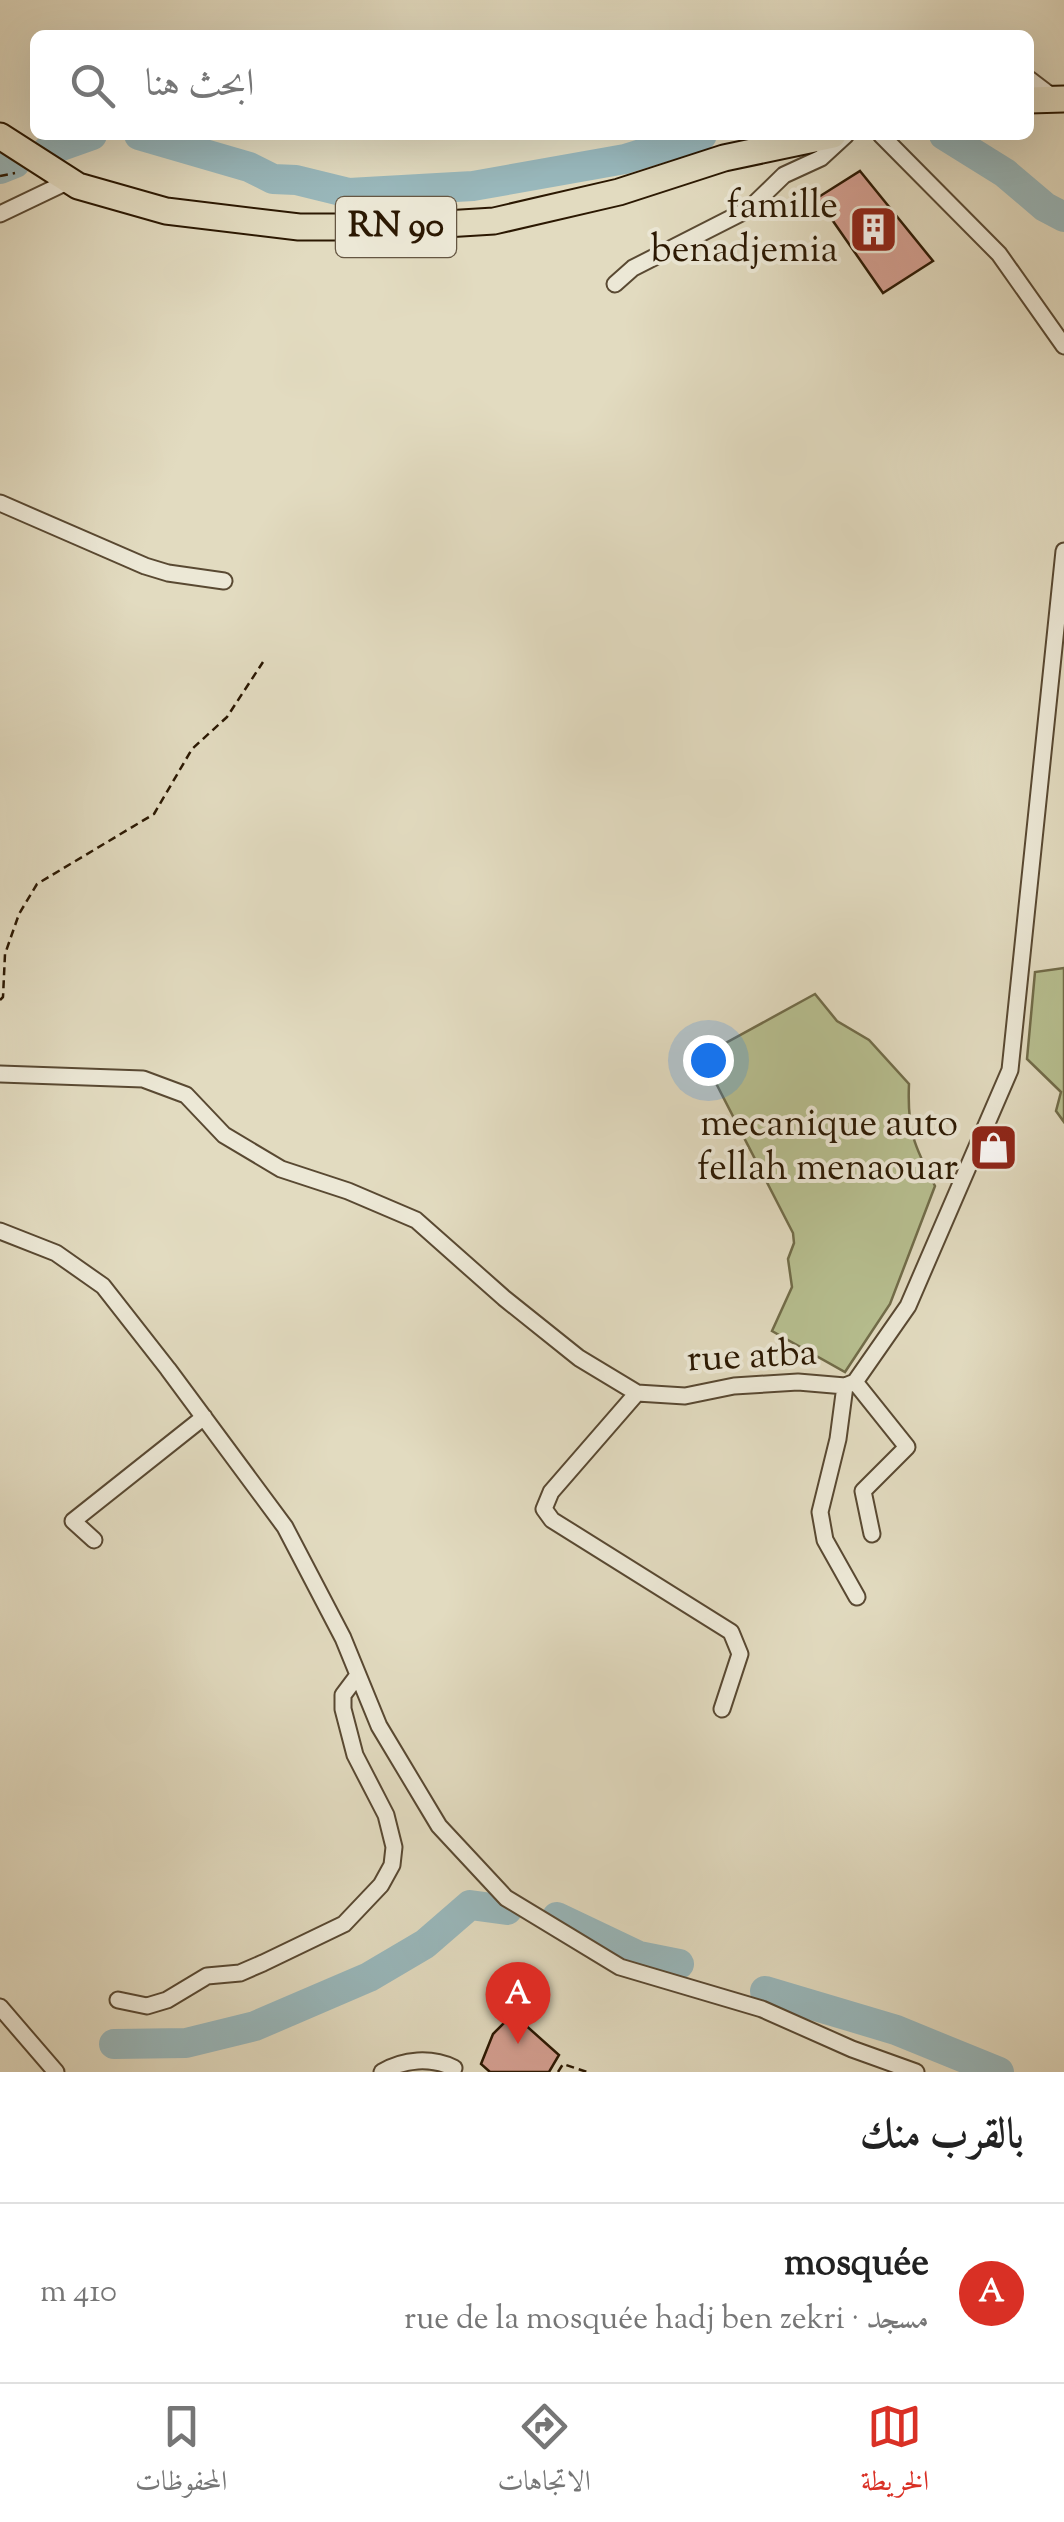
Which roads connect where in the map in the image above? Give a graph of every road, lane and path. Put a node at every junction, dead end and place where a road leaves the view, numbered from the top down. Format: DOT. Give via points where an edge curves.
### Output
graph roads {
  1 [pos="0,136"];
  2 [pos="809,140"];
  3 [pos="841,140"];
  4 [pos="886,140"];
  5 [pos="68,181"];
  6 [pos="0,214"];
  7 [pos="615,284"];
  8 [pos="1064,346"];
  9 [pos="0,503"];
  10 [pos="1064,551"];
  11 [pos="224,581"];
  12 [pos="264,662"];
  13 [pos="0,1000"];
  14 [pos="0,1074"];
  15 [pos="0,1230"];
  16 [pos="850,1384"];
  17 [pos="637,1393"];
  18 [pos="204,1417"];
  19 [pos="872,1534"];
  20 [pos="94,1540"];
  21 [pos="857,1597"];
  22 [pos="358,1675"];
  23 [pos="722,1709"];
  24 [pos="118,2000"];
  25 [pos="0,2008"];
  26 [pos="454,2068"];
  27 [pos="56,2072"];
  28 [pos="382,2072"];
  29 [pos="558,2072"];
  30 [pos="587,2072"];
  31 [pos="916,2072"];
  1 -- 5 [label="main road, RN 90"];
  2 -- 5 [label="main road, RN 90" via="512,217 435,225 299,228 166,210"];
  3 -- 7 [label="street" via="822,158 784,175 749,208 633,268"];
  4 -- 8 [label="street" via="999,254"];
  5 -- 6 [label="street"];
  9 -- 11 [label="street" via="145,566"];
  10 -- 16 [label="street, rue atba" via="1010,1070 994,1128 908,1306"];
  12 -- 13 [label="path" via="227,717 192,749 154,814 37,884 5,954"];
  14 -- 17 [label="street, rue atba" via="143,1080 186,1095 224,1136 280,1169 416,1220 579,1358"];
  15 -- 18 [label="street" via="56,1253 103,1286"];
  16 -- 17 [label="street, rue atba" via="734,1386 685,1396"];
  16 -- 19 [label="street" via="907,1447 862,1491"];
  16 -- 21 [label="street" via="820,1512 825,1540"];
  17 -- 23 [label="street" via="551,1492 544,1509 731,1632 740,1654"];
  18 -- 20 [label="street" via="72,1521"];
  18 -- 22 [label="street" via="285,1526"];
  22 -- 24 [label="street" via="343,1695 343,1709 394,1848 381,1885 344,1924 263,1963 207,1976 147,2006"];
  22 -- 31 [label="street" via="378,1726 439,1826 506,1898 620,1967 762,2009"];
  25 -- 27 [label="street"];
  26 -- 28 [label="street" via="434,2058"];
  29 -- 30 [label="path" via="563,2064"];
}
